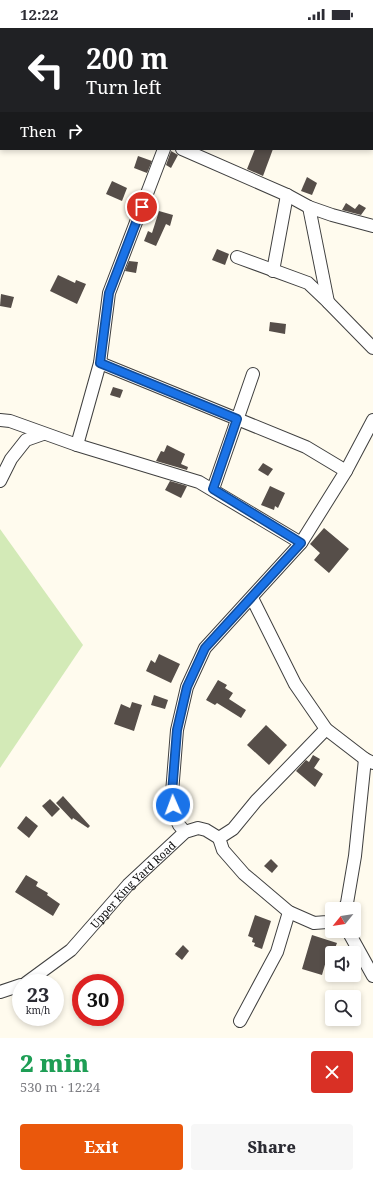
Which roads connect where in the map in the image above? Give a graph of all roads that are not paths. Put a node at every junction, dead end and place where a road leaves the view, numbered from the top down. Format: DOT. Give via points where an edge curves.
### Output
graph roads {
  1 [pos="164,150"];
  2 [pos="184,150"];
  3 [pos="287,195"];
  4 [pos="309,207"];
  5 [pos="373,226"];
  6 [pos="237,257"];
  7 [pos="273,271"];
  8 [pos="328,302"];
  9 [pos="373,348"];
  10 [pos="100,363"];
  11 [pos="253,374"];
  12 [pos="237,419"];
  13 [pos="0,420"];
  14 [pos="373,420"];
  15 [pos="43,434"];
  16 [pos="76,445"];
  17 [pos="346,471"];
  18 [pos="0,482"];
  19 [pos="213,489"];
  20 [pos="301,543"];
  21 [pos="252,598"];
  22 [pos="326,729"];
  23 [pos="369,761"];
  24 [pos="185,832"];
  25 [pos="219,838"];
  26 [pos="347,902"];
  27 [pos="289,912"];
  28 [pos="325,922"];
  29 [pos="352,938"];
  30 [pos="38,974"];
  31 [pos="373,976"];
  32 [pos="12,988"];
  33 [pos="0,992"];
  34 [pos="240,1021"];
  1 -- 10 [label="street" via="109,293"];
  2 -- 3 [label="street"];
  3 -- 4 [label="street"];
  3 -- 7 [label="street"];
  4 -- 5 [label="street" via="332,216"];
  4 -- 8 [label="street"];
  6 -- 7 [label="street"];
  7 -- 8 [label="street" via="308,284"];
  8 -- 9 [label="street"];
  10 -- 12 [label="street"];
  10 -- 16 [label="street"];
  11 -- 12 [label="street"];
  12 -- 17 [label="street" via="306,447"];
  12 -- 19 [label="street"];
  13 -- 15 [label="street" via="10,421"];
  14 -- 17 [label="street"];
  15 -- 16 [label="street"];
  15 -- 18 [label="street" via="26,440 11,459"];
  16 -- 19 [label="street" via="199,482"];
  17 -- 20 [label="street"];
  19 -- 20 [label="street"];
  20 -- 21 [label="street"];
  21 -- 22 [label="street" via="295,684"];
  21 -- 24 [label="street" via="205,648 187,687 177,730 172,793 175,816"];
  22 -- 23 [label="street"];
  22 -- 25 [label="street" via="256,801 233,830"];
  23 -- 26 [label="street"];
  24 -- 25 [label="street, Upper King Yard Road" via="198,828"];
  24 -- 30 [label="street, Upper King Yard Road" via="128,885 70,950"];
  25 -- 27 [label="street" via="223,850 244,874"];
  27 -- 28 [label="street" via="314,923"];
  27 -- 34 [label="street" via="277,952"];
  29 -- 31 [label="street"];
  32 -- 33 [label="street"];
}
